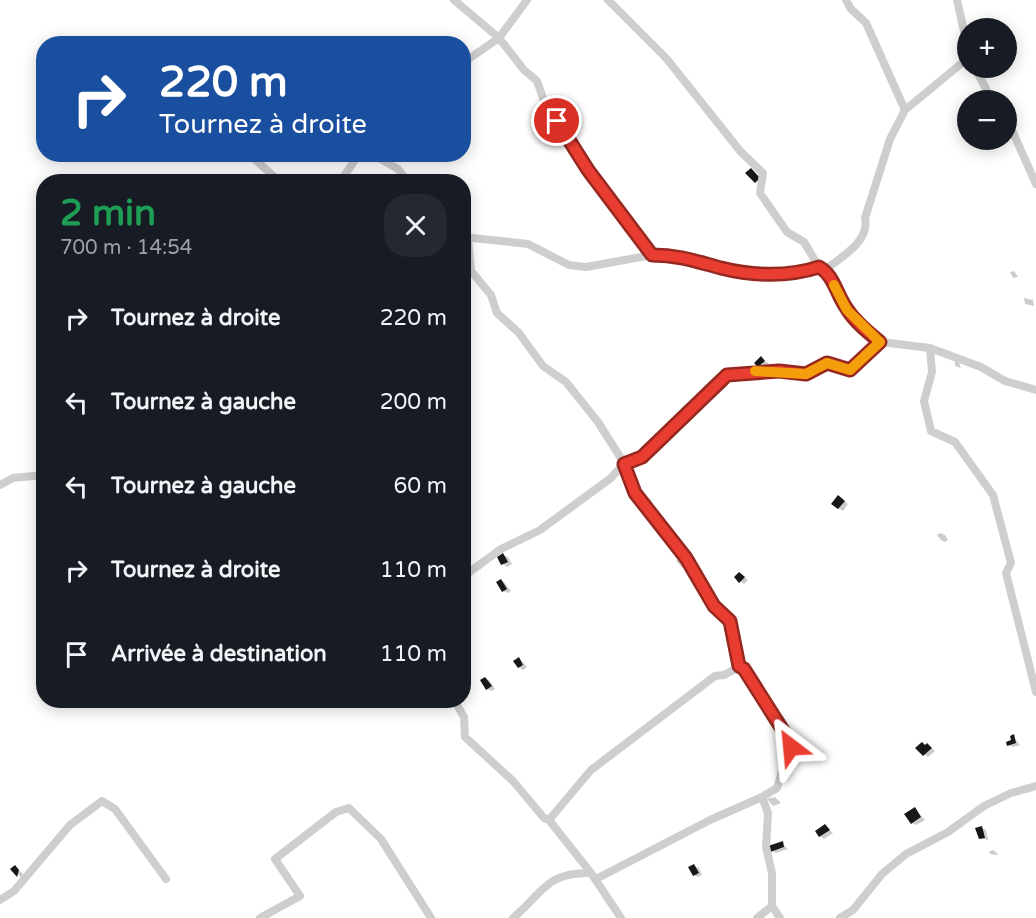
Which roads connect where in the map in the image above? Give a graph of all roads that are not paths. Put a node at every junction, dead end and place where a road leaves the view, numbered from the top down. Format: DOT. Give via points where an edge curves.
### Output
graph roads {
  1 [pos="454,0"];
  2 [pos="527,0"];
  3 [pos="608,0"];
  4 [pos="846,0"];
  5 [pos="957,0"];
  6 [pos="961,18"];
  7 [pos="499,38"];
  8 [pos="471,57"];
  9 [pos="957,67"];
  10 [pos="905,110"];
  11 [pos="1017,142"];
  12 [pos="258,162"];
  13 [pos="386,162"];
  14 [pos="271,174"];
  15 [pos="402,174"];
  16 [pos="1036,184"];
  17 [pos="471,238"];
  18 [pos="652,255"];
  19 [pos="822,268"];
  20 [pos="471,271"];
  21 [pos="880,342"];
  22 [pos="930,348"];
  23 [pos="1036,390"];
  24 [pos="624,464"];
  25 [pos="36,476"];
  26 [pos="0,486"];
  27 [pos="471,571"];
  28 [pos="739,666"];
  29 [pos="1036,692"];
  30 [pos="459,708"];
  31 [pos="1036,786"];
  32 [pos="762,797"];
  33 [pos="549,820"];
  34 [pos="593,876"];
  35 [pos="166,879"];
  36 [pos="0,900"];
  37 [pos="772,906"];
  38 [pos="260,918"];
  39 [pos="431,918"];
  40 [pos="513,918"];
  41 [pos="621,918"];
  42 [pos="757,918"];
  43 [pos="780,918"];
  44 [pos="840,918"];
  1 -- 7 [label="street"];
  2 -- 7 [label="street"];
  3 -- 19 [label="street" via="666,58 741,152 763,173 760,193 787,231 804,242"];
  4 -- 10 [label="street" via="866,23"];
  5 -- 6 [label="street"];
  7 -- 8 [label="street"];
  7 -- 18 [label="street" via="537,81 544,101 588,170"];
  9 -- 10 [label="street"];
  10 -- 19 [label="street" via="890,139 860,241"];
  11 -- 16 [label="street"];
  12 -- 14 [label="street"];
  13 -- 15 [label="street"];
  17 -- 18 [label="street" via="528,244 569,265 586,267"];
  18 -- 19 [label="street" via="677,255 722,269 762,273 801,273"];
  19 -- 21 [label="street" via="847,310"];
  20 -- 24 [label="street" via="491,295 497,313 519,333 543,366 577,395"];
  21 -- 22 [label="street"];
  21 -- 24 [label="street" via="850,370 827,363 806,374 779,371 727,375 642,457"];
  22 -- 23 [label="street" via="981,367 1005,381"];
  22 -- 29 [label="street" via="932,372 924,401 931,431 955,442 993,495 1011,563 1006,573"];
  24 -- 27 [label="street" via="540,530 501,549"];
  24 -- 28 [label="street" via="635,493 686,558 714,606 730,621"];
  25 -- 26 [label="street" via="13,478"];
  28 -- 32 [label="street" via="791,744 777,788"];
  28 -- 33 [label="street" via="715,676 591,770"];
  30 -- 33 [label="street" via="464,717 465,737"];
  31 -- 44 [label="street" via="984,807 906,854 882,874 853,910"];
  32 -- 34 [label="street"];
  32 -- 37 [label="street" via="768,813 766,847 772,873"];
  33 -- 34 [label="street"];
  34 -- 40 [label="street" via="574,873 551,879"];
  34 -- 41 [label="street"];
  35 -- 36 [label="street" via="116,809 102,801 70,825 14,891"];
  37 -- 42 [label="street"];
  37 -- 43 [label="street"];
  38 -- 39 [label="street" via="300,896 275,859 336,812 349,808 381,839"];
}
